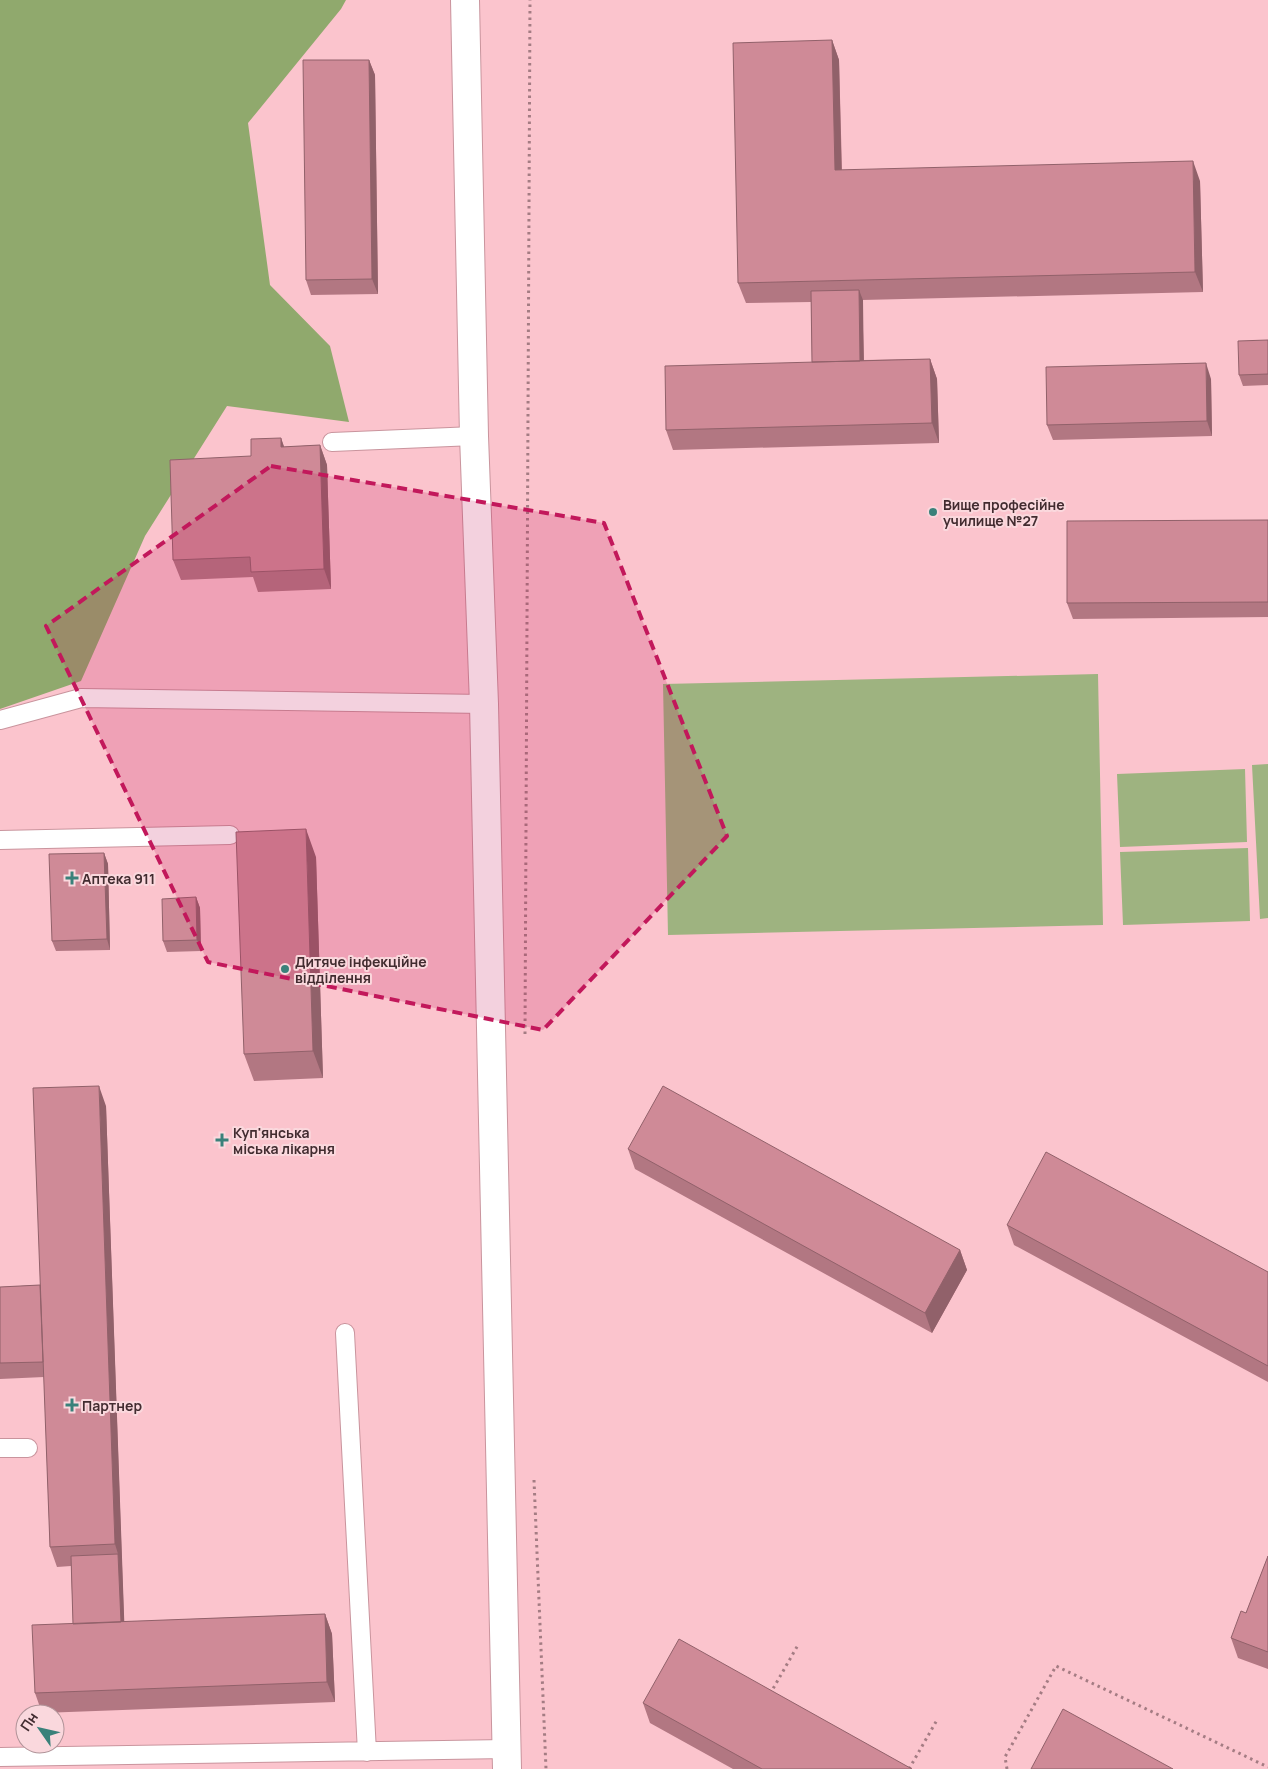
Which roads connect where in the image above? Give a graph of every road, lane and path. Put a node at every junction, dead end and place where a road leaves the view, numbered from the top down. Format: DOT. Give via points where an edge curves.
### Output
graph roads {
  1 [pos="465,0"];
  2 [pos="530,0"];
  3 [pos="474,436"];
  4 [pos="332,442"];
  5 [pos="484,704"];
  6 [pos="0,720"];
  7 [pos="230,835"];
  8 [pos="0,840"];
  9 [pos="525,1043"];
  10 [pos="346,1333"];
  11 [pos="0,1448"];
  12 [pos="28,1448"];
  13 [pos="534,1474"];
  14 [pos="798,1645"];
  15 [pos="770,1695"];
  16 [pos="937,1720"];
  17 [pos="367,1752"];
  18 [pos="0,1757"];
  19 [pos="507,1759"];
  20 [pos="1268,1767"];
  21 [pos="546,1769"];
  22 [pos="909,1769"];
  23 [pos="1006,1769"];
  1 -- 3 [label="street"];
  2 -- 9 [label="path"];
  3 -- 4 [label="lane"];
  3 -- 5 [label="street"];
  5 -- 6 [label="lane" via="81,698"];
  5 -- 19 [label="street"];
  7 -- 8 [label="lane"];
  10 -- 17 [label="lane"];
  11 -- 12 [label="lane"];
  13 -- 21 [label="path"];
  14 -- 15 [label="path"];
  16 -- 22 [label="path"];
  17 -- 18 [label="lane"];
  17 -- 19 [label="lane"];
  20 -- 23 [label="path" via="1056,1666 1005,1757"];
}
